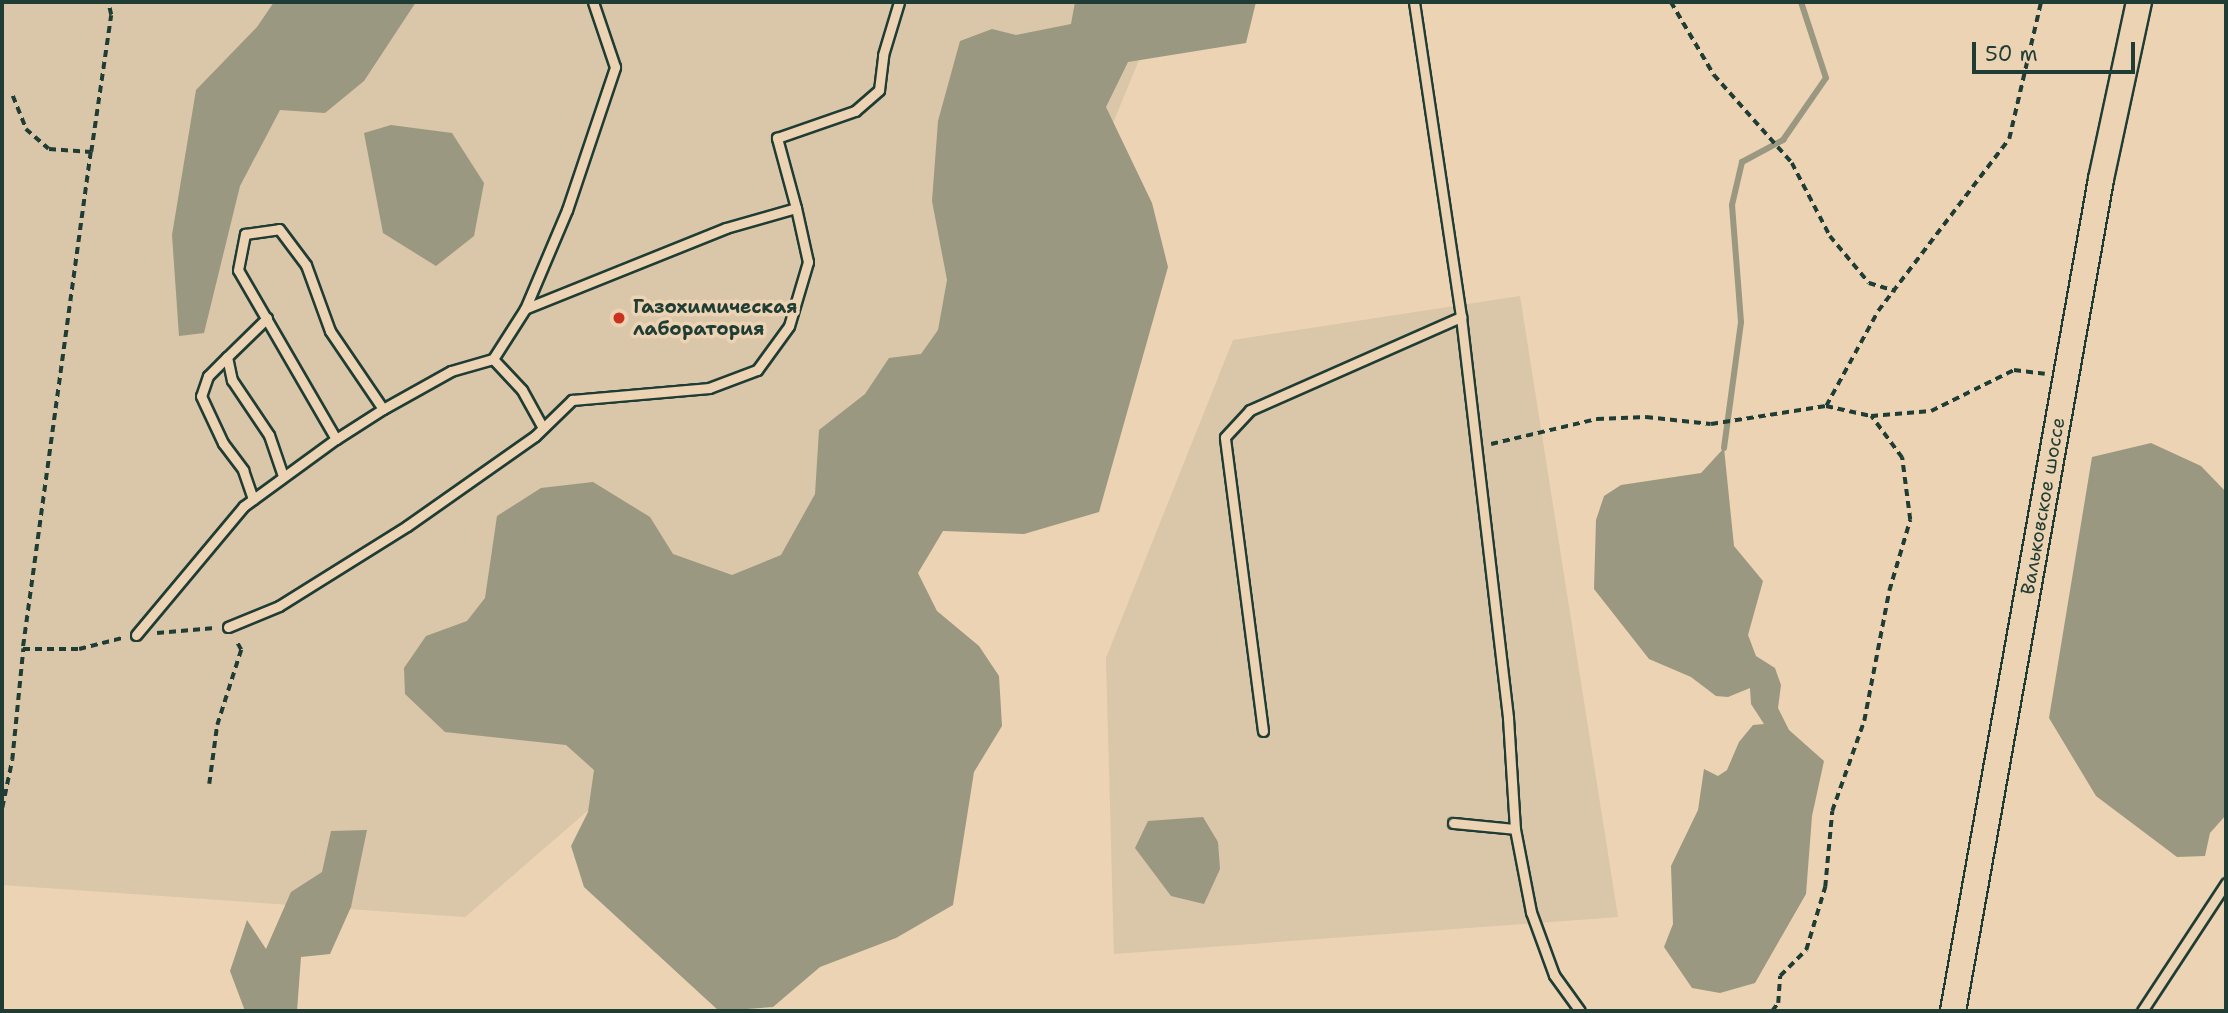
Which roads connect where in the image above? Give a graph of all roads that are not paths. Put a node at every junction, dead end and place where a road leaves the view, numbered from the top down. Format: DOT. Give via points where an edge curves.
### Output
graph roads {
  1 [pos="593,2"];
  2 [pos="899,2"];
  3 [pos="1414,2"];
  4 [pos="2139,2"];
  5 [pos="796,208"];
  6 [pos="525,309"];
  7 [pos="1461,317"];
  8 [pos="267,318"];
  9 [pos="227,358"];
  10 [pos="493,359"];
  11 [pos="383,409"];
  12 [pos="543,428"];
  13 [pos="336,439"];
  14 [pos="283,476"];
  15 [pos="253,499"];
  16 [pos="228,627"];
  17 [pos="136,635"];
  18 [pos="1263,731"];
  19 [pos="1453,823"];
  20 [pos="1515,829"];
  21 [pos="2226,883"];
  22 [pos="1580,1011"];
  23 [pos="1952,1011"];
  24 [pos="2142,1011"];
  1 -- 6 [label="lane" via="615,67 567,210"];
  2 -- 5 [label="lane" via="883,55 879,90 855,111 777,138"];
  3 -- 7 [label="lane"];
  4 -- 23 [label="main road, Вальковское шоссе"];
  5 -- 6 [label="lane" via="726,228"];
  5 -- 12 [label="lane" via="808,262 789,326 757,369 709,388 572,400"];
  6 -- 10 [label="lane"];
  7 -- 18 [label="lane" via="1250,410 1225,437"];
  7 -- 20 [label="lane" via="1507,718"];
  8 -- 9 [label="lane"];
  8 -- 11 [label="lane" via="238,270 245,234 279,229 306,265 330,331"];
  8 -- 13 [label="lane" via="294,373"];
  9 -- 14 [label="lane" via="232,380 269,435"];
  9 -- 15 [label="lane" via="208,376 201,396 218,434 243,470"];
  10 -- 11 [label="lane" via="451,371"];
  10 -- 12 [label="lane" via="522,390"];
  11 -- 13 [label="lane"];
  12 -- 16 [label="lane" via="407,526 279,606"];
  13 -- 14 [label="lane"];
  14 -- 15 [label="lane"];
  15 -- 17 [label="lane"];
  19 -- 20 [label="lane"];
  20 -- 22 [label="lane" via="1531,912 1554,975"];
  21 -- 24 [label="lane"];
}
